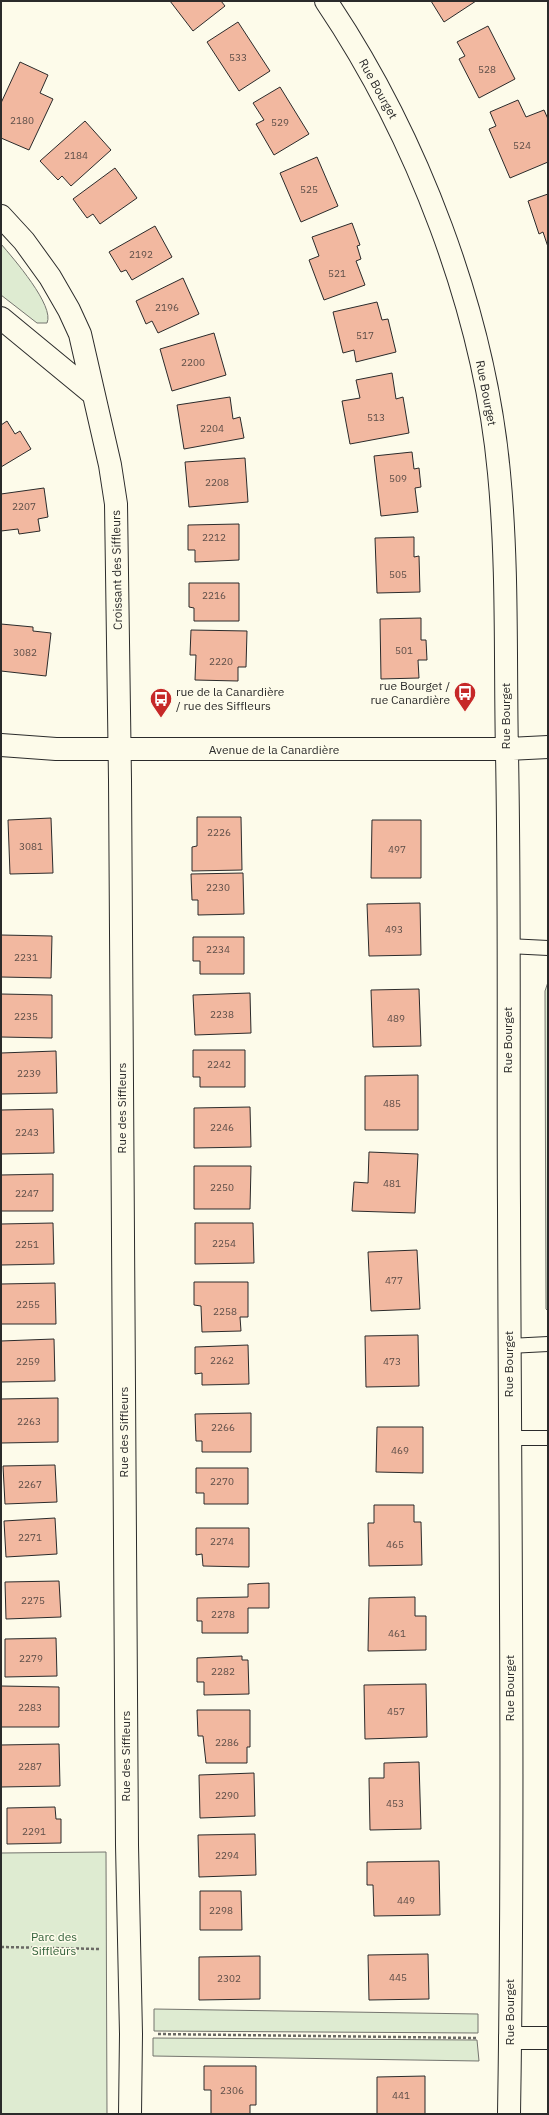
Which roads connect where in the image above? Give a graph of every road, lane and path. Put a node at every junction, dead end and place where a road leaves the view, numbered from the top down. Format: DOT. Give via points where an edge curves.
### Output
graph roads {
  1 [pos="326,1"];
  2 [pos="1,216"];
  3 [pos="1,318"];
  4 [pos="92,393"];
  5 [pos="1,745"];
  6 [pos="548,747"];
  7 [pos="120,749"];
  8 [pos="506,749"];
  9 [pos="508,946"];
  10 [pos="548,948"];
  11 [pos="548,1344"];
  12 [pos="509,1346"];
  13 [pos="510,1438"];
  14 [pos="548,1438"];
  15 [pos="1,1947"];
  16 [pos="104,1949"];
  17 [pos="154,2034"];
  18 [pos="477,2038"];
  19 [pos="510,2038"];
  20 [pos="548,2038"];
  21 [pos="130,2114"];
  22 [pos="509,2114"];
  1 -- 8 [label="street, Rue Bourget" via="377,85 408,147 446,240 477,347 496,443 504,529"];
  2 -- 4 [label="street, Croissant des Siffleurs" via="50,277 69,310 84,350"];
  3 -- 4 [label="street"];
  4 -- 7 [label="street, Croissant des Siffleurs" via="102,429 116,504"];
  5 -- 7 [label="street, Avenue de la Canardière" via="29,748"];
  6 -- 8 [label="street, Avenue de la Canardière"];
  7 -- 8 [label="street, Avenue de la Canardière"];
  7 -- 21 [label="street, Rue des Siffleurs"];
  8 -- 9 [label="street, Rue Bourget"];
  9 -- 10 [label="lane"];
  9 -- 12 [label="street, Rue Bourget"];
  11 -- 12 [label="lane"];
  12 -- 13 [label="street, Rue Bourget"];
  13 -- 14 [label="lane"];
  13 -- 19 [label="street, Rue Bourget"];
  15 -- 16 [label="path"];
  17 -- 18 [label="path"];
  19 -- 20 [label="street"];
  19 -- 22 [label="street, Rue Bourget"];
}
